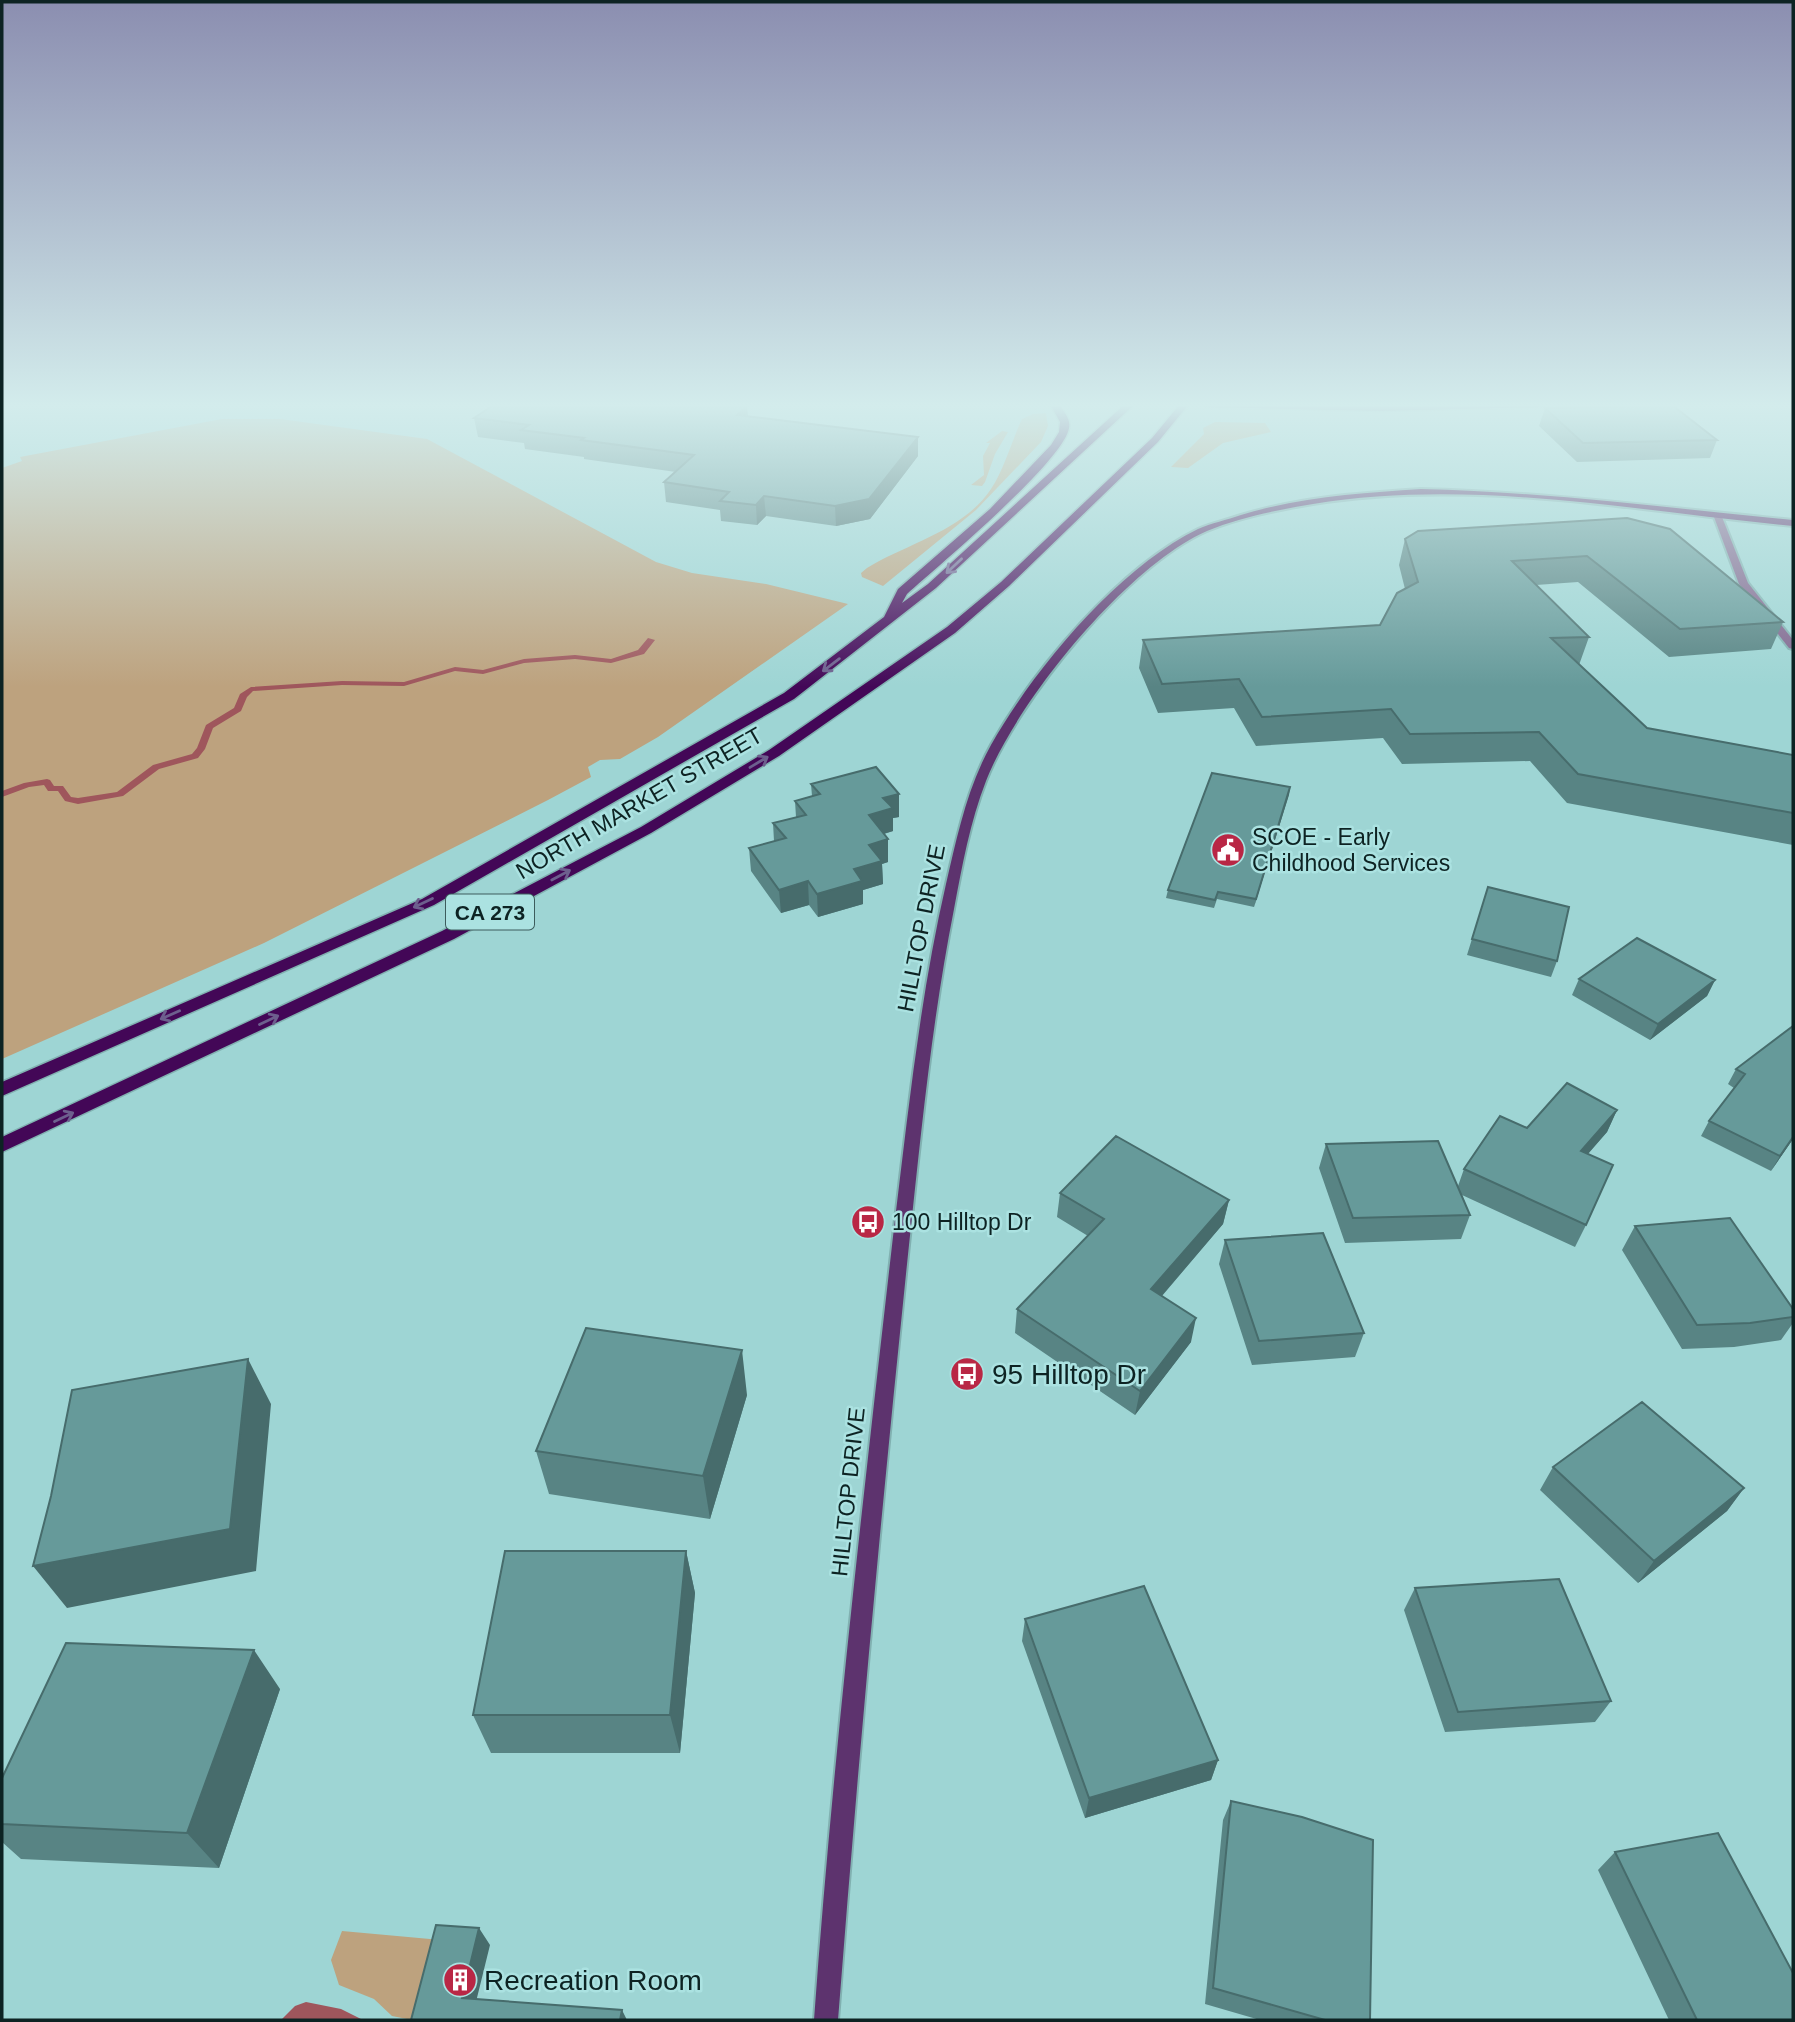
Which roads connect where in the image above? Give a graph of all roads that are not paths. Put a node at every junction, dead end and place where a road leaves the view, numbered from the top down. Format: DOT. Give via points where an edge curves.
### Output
graph roads {
  1 [pos="1006,498"];
  2 [pos="1028,498"];
  3 [pos="1094,498"];
  4 [pos="1343,498"];
  5 [pos="1532,498"];
  6 [pos="1718,517"];
  7 [pos="1793,523"];
  8 [pos="886,624"];
  9 [pos="1793,646"];
  10 [pos="2,1089"];
  11 [pos="2,1145"];
  12 [pos="826,2020"];
  1 -- 8 [label="main road" via="902,592"];
  2 -- 8 [label="main road, NORTH MARKET STREET / CA 273, one-way"];
  11 -- 3 [label="main road, NORTH MARKET STREET / CA 273, one-way" via="448,935 646,830 774,754 951,630"];
  4 -- 12 [label="main road, HILLTOP DRIVE" via="1223,523 1168,547 1138,571 1031,692 982,774 934,968 862,1590"];
  5 -- 6 [label="main road, HILLTOP DRIVE"];
  6 -- 7 [label="main road, HILLTOP DRIVE"];
  6 -- 9 [label="street" via="1744,584"];
  8 -- 10 [label="main road, NORTH MARKET STREET / CA 273, one-way" via="789,696 428,902"];
}
